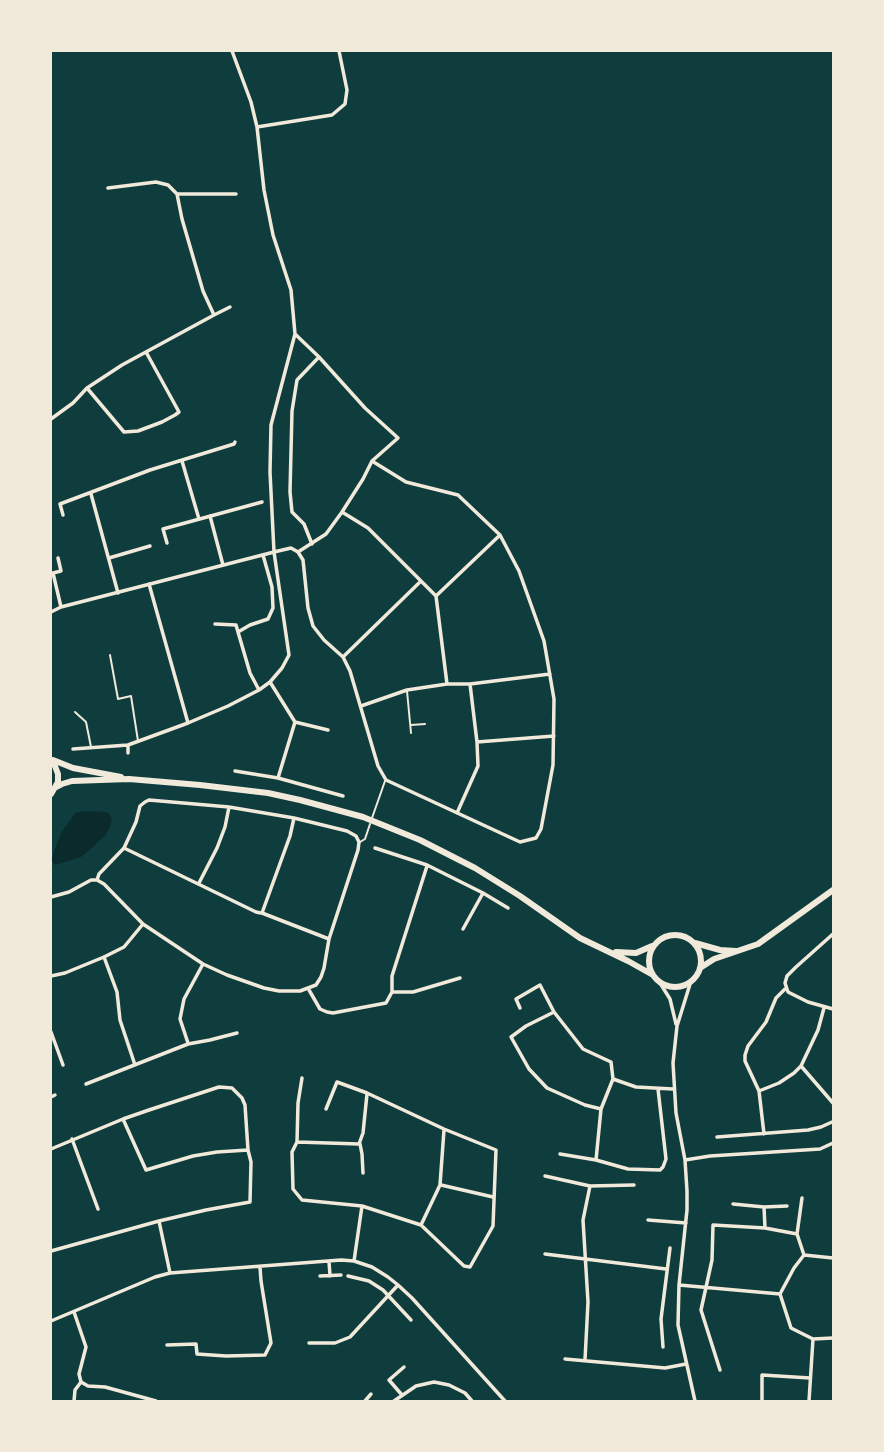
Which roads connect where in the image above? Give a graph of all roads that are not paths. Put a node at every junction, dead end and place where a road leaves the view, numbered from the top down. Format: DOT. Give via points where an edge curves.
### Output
graph roads {
  1 [pos="232,51"];
  2 [pos="339,51"];
  3 [pos="257,127"];
  4 [pos="108,188"];
  5 [pos="177,194"];
  6 [pos="236,194"];
  7 [pos="230,307"];
  8 [pos="214,315"];
  9 [pos="295,334"];
  10 [pos="146,352"];
  11 [pos="319,357"];
  12 [pos="87,388"];
  13 [pos="51,419"];
  14 [pos="235,442"];
  15 [pos="182,461"];
  16 [pos="372,461"];
  17 [pos="91,493"];
  18 [pos="261,502"];
  19 [pos="342,512"];
  20 [pos="63,515"];
  21 [pos="210,516"];
  22 [pos="199,519"];
  23 [pos="500,535"];
  24 [pos="167,543"];
  25 [pos="312,544"];
  26 [pos="150,546"];
  27 [pos="274,552"];
  28 [pos="298,552"];
  29 [pos="263,555"];
  30 [pos="58,558"];
  31 [pos="109,558"];
  32 [pos="223,565"];
  33 [pos="420,582"];
  34 [pos="149,584"];
  35 [pos="118,593"];
  36 [pos="436,596"];
  37 [pos="61,607"];
  38 [pos="51,612"];
  39 [pos="215,624"];
  40 [pos="238,632"];
  41 [pos="110,655"];
  42 [pos="343,657"];
  43 [pos="550,674"];
  44 [pos="271,682"];
  45 [pos="447,684"];
  46 [pos="470,684"];
  47 [pos="259,690"];
  48 [pos="407,690"];
  49 [pos="361,706"];
  50 [pos="75,712"];
  51 [pos="295,722"];
  52 [pos="188,723"];
  53 [pos="425,724"];
  54 [pos="410,726"];
  55 [pos="328,730"];
  56 [pos="411,733"];
  57 [pos="554,736"];
  58 [pos="139,742"];
  59 [pos="477,743"];
  60 [pos="128,745"];
  61 [pos="91,748"];
  62 [pos="73,749"];
  63 [pos="128,753"];
  64 [pos="52,759"];
  65 [pos="235,771"];
  66 [pos="278,778"];
  67 [pos="130,779"];
  68 [pos="386,780"];
  69 [pos="56,787"];
  70 [pos="51,794"];
  71 [pos="343,796"];
  72 [pos="229,807"];
  73 [pos="457,813"];
  74 [pos="295,818"];
  75 [pos="372,820"];
  76 [pos="359,842"];
  77 [pos="124,848"];
  78 [pos="375,848"];
  79 [pos="427,865"];
  80 [pos="97,880"];
  81 [pos="199,883"];
  82 [pos="833,890"];
  83 [pos="483,893"];
  84 [pos="51,897"];
  85 [pos="508,908"];
  86 [pos="262,913"];
  87 [pos="143,924"];
  88 [pos="463,929"];
  89 [pos="833,934"];
  90 [pos="329,939"];
  91 [pos="693,943"];
  92 [pos="654,945"];
  93 [pos="742,950"];
  94 [pos="610,952"];
  95 [pos="104,957"];
  96 [pos="203,964"];
  97 [pos="700,968"];
  98 [pos="653,975"];
  99 [pos="51,976"];
  100 [pos="460,978"];
  101 [pos="691,981"];
  102 [pos="660,983"];
  103 [pos="309,989"];
  104 [pos="786,989"];
  105 [pos="392,992"];
  106 [pos="520,1008"];
  107 [pos="824,1008"];
  108 [pos="833,1009"];
  109 [pos="554,1012"];
  110 [pos="677,1026"];
  111 [pos="51,1032"];
  112 [pos="237,1033"];
  113 [pos="188,1044"];
  114 [pos="63,1065"];
  115 [pos="135,1065"];
  116 [pos="801,1066"];
  117 [pos="302,1078"];
  118 [pos="612,1079"];
  119 [pos="86,1084"];
  120 [pos="658,1089"];
  121 [pos="673,1089"];
  122 [pos="759,1091"];
  123 [pos="367,1093"];
  124 [pos="833,1103"];
  125 [pos="326,1109"];
  126 [pos="601,1109"];
  127 [pos="123,1119"];
  128 [pos="832,1122"];
  129 [pos="444,1129"];
  130 [pos="764,1134"];
  131 [pos="717,1137"];
  132 [pos="72,1139"];
  133 [pos="297,1142"];
  134 [pos="833,1143"];
  135 [pos="359,1144"];
  136 [pos="51,1150"];
  137 [pos="248,1150"];
  138 [pos="560,1154"];
  139 [pos="596,1160"];
  140 [pos="685,1160"];
  141 [pos="363,1173"];
  142 [pos="545,1176"];
  143 [pos="440,1185"];
  144 [pos="634,1185"];
  145 [pos="590,1186"];
  146 [pos="493,1197"];
  147 [pos="802,1198"];
  148 [pos="733,1204"];
  149 [pos="362,1206"];
  150 [pos="787,1206"];
  151 [pos="764,1207"];
  152 [pos="99,1209"];
  153 [pos="648,1220"];
  154 [pos="159,1221"];
  155 [pos="686,1223"];
  156 [pos="421,1225"];
  157 [pos="765,1228"];
  158 [pos="797,1234"];
  159 [pos="670,1248"];
  160 [pos="51,1251"];
  161 [pos="545,1254"];
  162 [pos="804,1255"];
  163 [pos="584,1258"];
  164 [pos="833,1258"];
  165 [pos="329,1261"];
  166 [pos="354,1261"];
  167 [pos="260,1267"];
  168 [pos="666,1269"];
  169 [pos="170,1273"];
  170 [pos="341,1275"];
  171 [pos="320,1276"];
  172 [pos="330,1276"];
  173 [pos="348,1276"];
  174 [pos="398,1285"];
  175 [pos="679,1285"];
  176 [pos="707,1287"];
  177 [pos="780,1294"];
  178 [pos="389,1295"];
  179 [pos="74,1312"];
  180 [pos="411,1320"];
  181 [pos="51,1321"];
  182 [pos="833,1338"];
  183 [pos="813,1339"];
  184 [pos="309,1343"];
  185 [pos="167,1345"];
  186 [pos="663,1347"];
  187 [pos="565,1359"];
  188 [pos="584,1360"];
  189 [pos="686,1363"];
  190 [pos="404,1367"];
  191 [pos="720,1370"];
  192 [pos="810,1378"];
  193 [pos="80,1382"];
  194 [pos="371,1394"];
  195 [pos="402,1395"];
  196 [pos="74,1401"];
  197 [pos="156,1401"];
  198 [pos="365,1401"];
  199 [pos="394,1401"];
  200 [pos="472,1401"];
  201 [pos="505,1401"];
  202 [pos="695,1401"];
  203 [pos="762,1401"];
  204 [pos="809,1401"];
  1 -- 3 [label="street"];
  2 -- 3 [label="street" via="347,90 345,104 331,116"];
  3 -- 9 [label="street" via="264,190 291,290"];
  4 -- 5 [label="street" via="156,183 168,185"];
  5 -- 6 [label="street"];
  5 -- 8 [label="street" via="203,291"];
  7 -- 8 [label="street"];
  8 -- 10 [label="street"];
  9 -- 11 [label="street"];
  9 -- 27 [label="street" via="271,425"];
  10 -- 12 [label="street"];
  10 -- 12 [label="street" via="180,412 138,431 124,432"];
  11 -- 16 [label="street" via="398,438"];
  11 -- 25 [label="street" via="297,380 292,411 292,512 304,524"];
  12 -- 13 [label="street"];
  14 -- 15 [label="street"];
  15 -- 17 [label="street"];
  15 -- 22 [label="street"];
  16 -- 19 [label="street"];
  16 -- 23 [label="street" via="407,482 458,495"];
  17 -- 20 [label="street" via="60,504"];
  17 -- 31 [label="street"];
  18 -- 21 [label="street"];
  19 -- 25 [label="street"];
  19 -- 33 [label="street" via="368,528"];
  21 -- 22 [label="street"];
  21 -- 32 [label="street"];
  22 -- 24 [label="street" via="163,529"];
  23 -- 36 [label="street"];
  23 -- 43 [label="street" via="519,571 544,641"];
  25 -- 28 [label="street"];
  26 -- 31 [label="street"];
  27 -- 28 [label="street" via="291,548"];
  27 -- 29 [label="street"];
  27 -- 44 [label="street" via="289,655"];
  28 -- 42 [label="street" via="313,626"];
  29 -- 32 [label="street"];
  29 -- 40 [label="street" via="273,608 268,619"];
  30 -- 37 [label="street" via="61,570 52,573"];
  31 -- 35 [label="street"];
  32 -- 34 [label="street"];
  33 -- 36 [label="street"];
  33 -- 42 [label="street"];
  34 -- 35 [label="street"];
  34 -- 52 [label="street"];
  35 -- 37 [label="street"];
  36 -- 45 [label="street"];
  37 -- 38 [label="street"];
  39 -- 40 [label="street" via="236,625"];
  40 -- 47 [label="street"];
  41 -- 58 [label="lane" via="118,699 131,696"];
  42 -- 49 [label="street"];
  43 -- 46 [label="street"];
  43 -- 57 [label="street"];
  44 -- 47 [label="street"];
  44 -- 51 [label="street"];
  45 -- 46 [label="street"];
  45 -- 48 [label="street"];
  46 -- 59 [label="street"];
  47 -- 52 [label="street"];
  48 -- 49 [label="street"];
  48 -- 54 [label="lane"];
  49 -- 68 [label="street"];
  50 -- 61 [label="lane" via="86,722"];
  51 -- 55 [label="street"];
  51 -- 66 [label="street"];
  52 -- 58 [label="street"];
  53 -- 54 [label="lane"];
  54 -- 56 [label="lane"];
  57 -- 59 [label="street"];
  57 -- 73 [label="street" via="553,765 536,838 520,842"];
  58 -- 60 [label="street"];
  59 -- 73 [label="street" via="478,765"];
  60 -- 61 [label="street"];
  60 -- 63 [label="street"];
  61 -- 62 [label="street"];
  64 -- 67 [label="highway"];
  64 -- 69 [label="highway" via="58,774"];
  65 -- 66 [label="street"];
  66 -- 71 [label="street"];
  67 -- 69 [label="highway" via="72,781"];
  67 -- 75 [label="highway" via="268,793"];
  68 -- 73 [label="street"];
  68 -- 75 [label="lane"];
  69 -- 70 [label="highway"];
  72 -- 74 [label="street"];
  72 -- 77 [label="street" via="149,800 140,806"];
  72 -- 81 [label="street" via="217,848"];
  74 -- 76 [label="street" via="347,831"];
  74 -- 86 [label="street"];
  75 -- 76 [label="lane" via="365,839"];
  75 -- 94 [label="highway" via="475,867"];
  76 -- 90 [label="street"];
  77 -- 80 [label="street"];
  77 -- 81 [label="street"];
  78 -- 79 [label="street"];
  79 -- 83 [label="street"];
  79 -- 105 [label="street" via="392,976"];
  80 -- 84 [label="street"];
  80 -- 87 [label="street"];
  81 -- 86 [label="street"];
  82 -- 93 [label="highway" via="771,936"];
  83 -- 85 [label="street"];
  83 -- 88 [label="street"];
  86 -- 90 [label="street"];
  87 -- 95 [label="street" via="124,947"];
  87 -- 96 [label="street"];
  89 -- 104 [label="street" via="787,976"];
  90 -- 103 [label="street" via="321,977"];
  91 -- 92 [label="highway" via="673,935"];
  91 -- 93 [label="highway"];
  91 -- 97 [label="highway"];
  92 -- 94 [label="highway" via="636,953"];
  92 -- 98 [label="highway" via="648,960"];
  93 -- 97 [label="highway"];
  94 -- 98 [label="highway"];
  95 -- 99 [label="street"];
  95 -- 115 [label="street"];
  96 -- 103 [label="street" via="279,991"];
  96 -- 113 [label="street" via="184,999 180,1019"];
  97 -- 101 [label="highway"];
  98 -- 102 [label="highway"];
  100 -- 105 [label="street" via="413,992"];
  101 -- 102 [label="highway" via="676,987"];
  101 -- 110 [label="street"];
  102 -- 110 [label="street"];
  103 -- 105 [label="street" via="320,1009 333,1013 386,1003"];
  104 -- 107 [label="street"];
  104 -- 122 [label="street" via="746,1050 745,1061"];
  106 -- 109 [label="street" via="516,999 540,985"];
  107 -- 108 [label="street"];
  107 -- 116 [label="street"];
  109 -- 118 [label="street" via="583,1049 611,1062"];
  109 -- 126 [label="street" via="511,1037 529,1069 547,1088"];
  110 -- 121 [label="street"];
  111 -- 114 [label="street"];
  112 -- 113 [label="street"];
  113 -- 115 [label="street"];
  115 -- 119 [label="street"];
  116 -- 122 [label="street"];
  116 -- 124 [label="street"];
  117 -- 133 [label="street"];
  118 -- 120 [label="street"];
  118 -- 126 [label="street"];
  120 -- 121 [label="street"];
  120 -- 139 [label="street" via="666,1159 663,1167 628,1170"];
  121 -- 140 [label="street"];
  122 -- 130 [label="street"];
  123 -- 125 [label="street" via="337,1082"];
  123 -- 129 [label="street"];
  123 -- 135 [label="street"];
  126 -- 139 [label="street"];
  127 -- 132 [label="street"];
  127 -- 137 [label="street" via="146,1170 193,1156"];
  127 -- 137 [label="street" via="219,1087 232,1088 245,1105"];
  128 -- 130 [label="street" via="808,1130"];
  129 -- 143 [label="street"];
  129 -- 146 [label="street" via="496,1150"];
  130 -- 131 [label="street"];
  132 -- 136 [label="street"];
  132 -- 152 [label="street"];
  133 -- 135 [label="street"];
  133 -- 149 [label="street" via="292,1152 293,1189 302,1200"];
  134 -- 140 [label="street" via="820,1149"];
  135 -- 141 [label="street"];
  137 -- 154 [label="street" via="250,1202"];
  138 -- 139 [label="street"];
  140 -- 155 [label="street"];
  142 -- 145 [label="street"];
  143 -- 146 [label="street"];
  143 -- 156 [label="street"];
  144 -- 145 [label="street"];
  145 -- 163 [label="street" via="583,1220"];
  146 -- 156 [label="street" via="493,1226 470,1267"];
  147 -- 158 [label="street"];
  148 -- 151 [label="street"];
  149 -- 156 [label="street"];
  149 -- 166 [label="street"];
  150 -- 151 [label="street"];
  151 -- 157 [label="street"];
  153 -- 155 [label="street"];
  154 -- 160 [label="street"];
  154 -- 169 [label="street"];
  155 -- 175 [label="street"];
  157 -- 158 [label="street"];
  157 -- 176 [label="street" via="713,1225"];
  158 -- 162 [label="street"];
  159 -- 168 [label="street"];
  161 -- 163 [label="street"];
  162 -- 164 [label="street"];
  162 -- 177 [label="street"];
  163 -- 168 [label="street"];
  163 -- 188 [label="street" via="588,1302"];
  165 -- 166 [label="street"];
  165 -- 167 [label="street"];
  165 -- 172 [label="street"];
  166 -- 174 [label="street"];
  167 -- 169 [label="street"];
  167 -- 185 [label="street" via="271,1343 265,1355 197,1354 197,1344"];
  168 -- 186 [label="street"];
  169 -- 179 [label="street"];
  170 -- 172 [label="street"];
  171 -- 172 [label="street"];
  173 -- 178 [label="street" via="369,1281"];
  174 -- 178 [label="street"];
  174 -- 201 [label="street"];
  175 -- 176 [label="street"];
  175 -- 189 [label="street" via="678,1325"];
  176 -- 177 [label="street"];
  176 -- 191 [label="street" via="701,1310"];
  177 -- 183 [label="street" via="791,1328"];
  178 -- 180 [label="street"];
  178 -- 184 [label="street" via="350,1337 335,1343"];
  179 -- 181 [label="street"];
  179 -- 193 [label="street" via="86,1347"];
  182 -- 183 [label="street"];
  183 -- 192 [label="street"];
  187 -- 188 [label="street"];
  188 -- 189 [label="street" via="665,1368"];
  189 -- 202 [label="street"];
  190 -- 195 [label="street" via="389,1380"];
  192 -- 203 [label="street" via="762,1376"];
  192 -- 204 [label="street"];
  193 -- 196 [label="street"];
  193 -- 197 [label="street"];
  194 -- 198 [label="street"];
  195 -- 199 [label="street"];
  195 -- 200 [label="street" via="434,1382 449,1385"];
}
